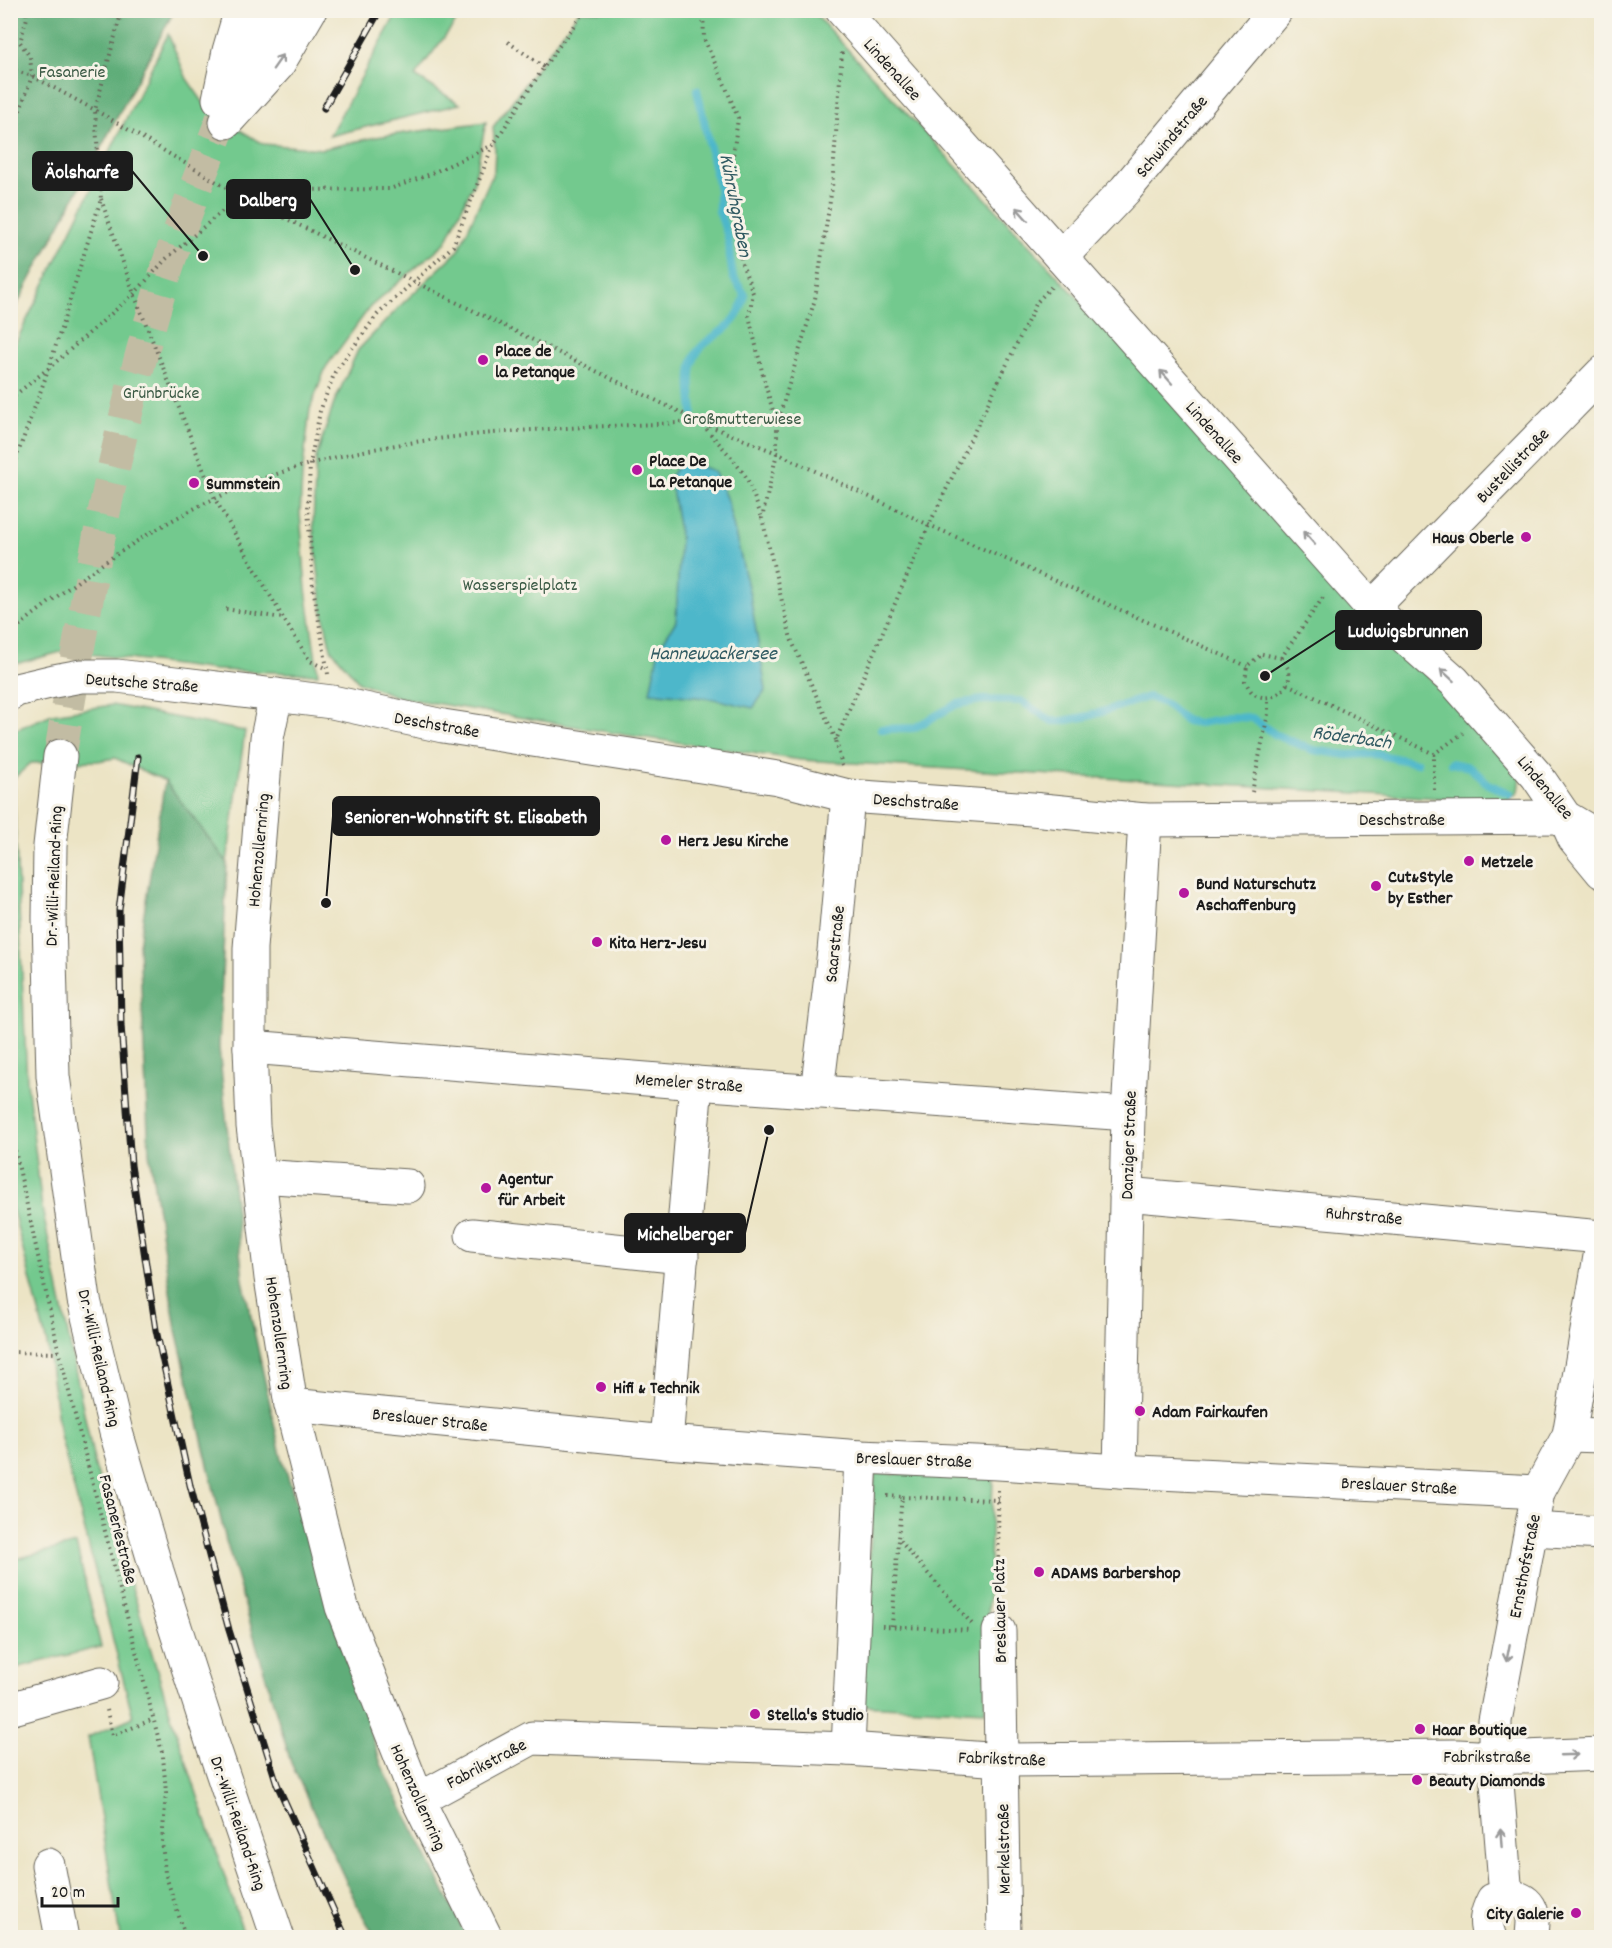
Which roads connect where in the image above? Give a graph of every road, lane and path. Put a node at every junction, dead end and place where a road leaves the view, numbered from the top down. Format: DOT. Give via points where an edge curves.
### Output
graph roads {
  1 [pos="26,10"];
  2 [pos="122,10"];
  3 [pos="242,10"];
  4 [pos="277,10"];
  5 [pos="310,10"];
  6 [pos="585,10"];
  7 [pos="703,10"];
  8 [pos="842,10"];
  9 [pos="1276,10"];
  10 [pos="508,42"];
  11 [pos="842,51"];
  12 [pos="544,67"];
  13 [pos="10,69"];
  14 [pos="32,76"];
  15 [pos="95,110"];
  16 [pos="221,119"];
  17 [pos="10,138"];
  18 [pos="493,145"];
  19 [pos="242,197"];
  20 [pos="101,199"];
  21 [pos="1066,263"];
  22 [pos="412,283"];
  23 [pos="134,294"];
  24 [pos="49,368"];
  25 [pos="1599,382"];
  26 [pos="10,399"];
  27 [pos="700,422"];
  28 [pos="777,424"];
  29 [pos="777,453"];
  30 [pos="310,464"];
  31 [pos="10,483"];
  32 [pos="215,499"];
  33 [pos="762,518"];
  34 [pos="929,525"];
  35 [pos="1329,588"];
  36 [pos="226,609"];
  37 [pos="1372,609"];
  38 [pos="283,618"];
  39 [pos="10,633"];
  40 [pos="1281,658"];
  41 [pos="1247,666"];
  42 [pos="327,669"];
  43 [pos="1287,684"];
  44 [pos="10,694"];
  45 [pos="276,695"];
  46 [pos="1268,698"];
  47 [pos="332,702"];
  48 [pos="1463,733"];
  49 [pos="836,740"];
  50 [pos="1434,753"];
  51 [pos="60,756"];
  52 [pos="1434,793"];
  53 [pos="848,796"];
  54 [pos="1565,817"];
  55 [pos="1246,819"];
  56 [pos="1145,820"];
  57 [pos="1602,839"];
  58 [pos="1602,872"];
  59 [pos="250,1047"];
  60 [pos="696,1083"];
  61 [pos="817,1092"];
  62 [pos="1128,1114"];
  63 [pos="10,1127"];
  64 [pos="259,1176"];
  65 [pos="408,1186"];
  66 [pos="1126,1194"];
  67 [pos="472,1235"];
  68 [pos="1602,1237"];
  69 [pos="1602,1245"];
  70 [pos="681,1257"];
  71 [pos="10,1352"];
  72 [pos="59,1353"];
  73 [pos="291,1405"];
  74 [pos="1569,1435"];
  75 [pos="1602,1436"];
  76 [pos="666,1442"];
  77 [pos="861,1457"];
  78 [pos="998,1463"];
  79 [pos="1120,1471"];
  80 [pos="1538,1492"];
  81 [pos="859,1495"];
  82 [pos="902,1497"];
  83 [pos="999,1500"];
  84 [pos="1531,1529"];
  85 [pos="1602,1533"];
  86 [pos="898,1539"];
  87 [pos="854,1624"];
  88 [pos="892,1626"];
  89 [pos="999,1631"];
  90 [pos="101,1683"];
  91 [pos="10,1709"];
  92 [pos="154,1719"];
  93 [pos="848,1749"];
  94 [pos="1602,1754"];
  95 [pos="1495,1758"];
  96 [pos="1002,1760"];
  97 [pos="418,1800"];
  98 [pos="48,1865"];
  99 [pos="1506,1896"];
  100 [pos="62,1938"];
  101 [pos="186,1938"];
  102 [pos="278,1938"];
  103 [pos="486,1938"];
  104 [pos="1004,1938"];
  105 [pos="1490,1938"];
  106 [pos="1532,1938"];
  1 -- 14 [label="path" via="20,42 30,57"];
  2 -- 15 [label="path"];
  3 -- 16 [label="main road" via="229,51"];
  4 -- 16 [label="main road"];
  16 -- 5 [label="main road, one-way" via="277,66"];
  6 -- 12 [label="path"];
  7 -- 28 [label="path" via="704,39 738,118 727,201 738,224 741,261 753,294 749,316"];
  21 -- 8 [label="main road, Lindenallee, one-way"];
  9 -- 21 [label="main road, Schwindstraße"];
  10 -- 12 [label="path"];
  11 -- 28 [label="path" via="832,188 815,299"];
  12 -- 18 [label="path"];
  13 -- 14 [label="path"];
  14 -- 15 [label="path"];
  14 -- 17 [label="path"];
  15 -- 19 [label="path"];
  15 -- 20 [label="path"];
  18 -- 19 [label="path" via="390,189 283,190"];
  18 -- 22 [label="path" via="453,246"];
  19 -- 22 [label="path"];
  19 -- 23 [label="path" via="166,259"];
  20 -- 23 [label="path"];
  20 -- 24 [label="path"];
  21 -- 34 [label="path" via="1037,302"];
  37 -- 21 [label="main road, Lindenallee, one-way"];
  22 -- 27 [label="path"];
  22 -- 30 [label="path" via="377,315 335,372 320,411"];
  23 -- 24 [label="path"];
  23 -- 32 [label="path"];
  24 -- 26 [label="path"];
  24 -- 31 [label="path"];
  25 -- 37 [label="main road, Bustellistraße"];
  27 -- 29 [label="path"];
  27 -- 30 [label="path" via="528,430 408,442"];
  27 -- 33 [label="path" via="747,478"];
  28 -- 29 [label="path"];
  29 -- 33 [label="path"];
  29 -- 34 [label="path"];
  30 -- 32 [label="path"];
  30 -- 42 [label="path" via="308,508 313,587"];
  32 -- 38 [label="path"];
  32 -- 39 [label="path" via="130,544"];
  33 -- 49 [label="path" via="791,639"];
  34 -- 41 [label="path"];
  34 -- 49 [label="path"];
  35 -- 40 [label="path"];
  36 -- 38 [label="path"];
  54 -- 37 [label="main road, Lindenallee, one-way" via="1537,776 1454,681"];
  38 -- 42 [label="path" via="310,661"];
  40 -- 41 [label="path" via="1262,654"];
  40 -- 43 [label="path" via="1289,670"];
  41 -- 46 [label="path" via="1245,681 1253,693"];
  42 -- 47 [label="path"];
  43 -- 46 [label="path" via="1280,694"];
  43 -- 50 [label="path"];
  44 -- 45 [label="main road, Deutsche Straße" via="81,676 117,676"];
  45 -- 47 [label="main road, Deschstraße"];
  45 -- 59 [label="main road, Hohenzollernring" via="267,738 250,948"];
  46 -- 55 [label="path"];
  47 -- 53 [label="main road, Deschstraße" via="443,726 778,778"];
  48 -- 50 [label="path"];
  49 -- 53 [label="path"];
  50 -- 52 [label="path"];
  51 -- 102 [label="main road, Dr.-Willi-Reiland-Ring" via="50,846 53,1076 84,1300 158,1571"];
  53 -- 56 [label="main road, Deschstraße"];
  53 -- 61 [label="main road, Saarstraße"];
  54 -- 55 [label="main road, Deschstraße"];
  54 -- 57 [label="main road, Lindenallee"];
  54 -- 58 [label="main road" via="1574,838"];
  55 -- 56 [label="main road, Deschstraße"];
  56 -- 62 [label="main road, Danziger Straße"];
  59 -- 60 [label="main road, Memeler Straße"];
  59 -- 64 [label="main road, Hohenzollernring"];
  60 -- 61 [label="main road, Memeler Straße"];
  60 -- 70 [label="main road"];
  61 -- 62 [label="main road, Memeler Straße"];
  62 -- 66 [label="main road, Danziger Straße"];
  63 -- 72 [label="path, Fasaneriestraße"];
  64 -- 65 [label="main road"];
  64 -- 73 [label="main road, Hohenzollernring"];
  66 -- 68 [label="main road, Ruhrstraße"];
  66 -- 79 [label="main road, Danziger Straße"];
  67 -- 70 [label="main road"];
  69 -- 74 [label="main road, Ernsthofstraße"];
  70 -- 76 [label="main road"];
  71 -- 72 [label="path"];
  72 -- 92 [label="path, Fasaneriestraße"];
  73 -- 76 [label="main road, Breslauer Straße"];
  73 -- 97 [label="main road, Hohenzollernring" via="342,1607"];
  74 -- 75 [label="main road"];
  74 -- 80 [label="main road, Ernsthofstraße"];
  76 -- 77 [label="main road, Breslauer Straße"];
  77 -- 78 [label="main road, Breslauer Straße"];
  77 -- 81 [label="main road"];
  78 -- 79 [label="main road, Breslauer Straße"];
  78 -- 83 [label="path, Breslauer Platz"];
  79 -- 80 [label="main road, Breslauer Straße"];
  80 -- 84 [label="main road, Ernsthofstraße"];
  81 -- 82 [label="path"];
  81 -- 87 [label="main road"];
  82 -- 83 [label="path"];
  82 -- 86 [label="path"];
  83 -- 89 [label="path, Breslauer Platz"];
  84 -- 85 [label="main road"];
  84 -- 95 [label="main road, Ernsthofstraße, one-way" via="1495,1721"];
  86 -- 88 [label="path"];
  86 -- 88 [label="path" via="978,1630"];
  87 -- 88 [label="path"];
  87 -- 93 [label="main road"];
  89 -- 96 [label="main road, Breslauer Platz"];
  90 -- 91 [label="main road"];
  90 -- 92 [label="path" via="112,1736"];
  92 -- 101 [label="path, Fasaneriestraße" via="166,1793 162,1842 165,1873"];
  93 -- 96 [label="main road, Fabrikstraße"];
  93 -- 97 [label="main road, Fabrikstraße" via="532,1738"];
  95 -- 94 [label="main road, Fabrikstraße, one-way"];
  95 -- 96 [label="main road, Fabrikstraße"];
  99 -- 95 [label="main road, Ernsthofstraße, one-way"];
  96 -- 104 [label="main road, Merkelstraße"];
  97 -- 103 [label="main road, Hohenzollernring"];
  98 -- 100 [label="main road"];
  99 -- 105 [label="main road" via="1493,1900 1487,1912 1485,1926"];
  99 -- 106 [label="main road" via="1520,1898 1529,1907"];
}
